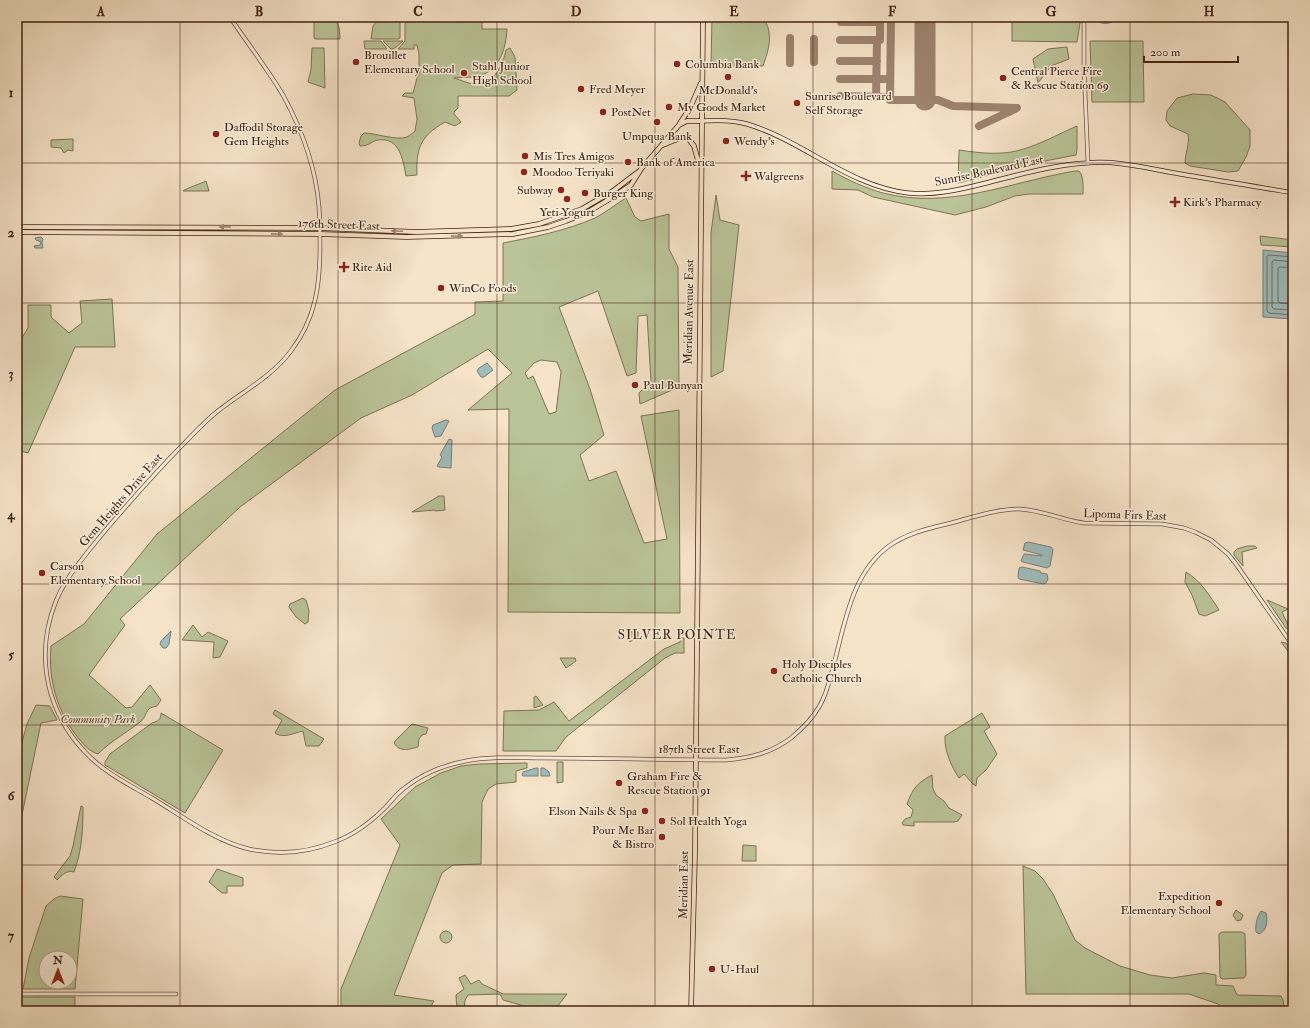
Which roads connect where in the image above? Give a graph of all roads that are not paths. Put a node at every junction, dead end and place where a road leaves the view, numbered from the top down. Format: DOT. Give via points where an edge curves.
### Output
graph roads {
  1 [pos="230,17"];
  2 [pos="703,17"];
  3 [pos="1084,17"];
  4 [pos="702,80"];
  5 [pos="701,121"];
  6 [pos="679,125"];
  7 [pos="662,145"];
  8 [pos="1088,163"];
  9 [pos="641,169"];
  10 [pos="700,170"];
  11 [pos="626,182"];
  12 [pos="1293,193"];
  13 [pos="605,203"];
  14 [pos="17,227"];
  15 [pos="68,227"];
  16 [pos="145,227"];
  17 [pos="196,227"];
  18 [pos="320,228"];
  19 [pos="17,232"];
  20 [pos="28,232"];
  21 [pos="94,232"];
  22 [pos="163,232"];
  23 [pos="320,234"];
  24 [pos="907,536"];
  25 [pos="1293,646"];
  26 [pos="480,759"];
  27 [pos="695,759"];
  28 [pos="17,994"];
  29 [pos="176,994"];
  30 [pos="691,1011"];
  1 -- 18 [label="street, Gem Heights Drive East" via="279,89 301,132 315,180"];
  2 -- 4 [label="main road, Meridian Avenue East"];
  3 -- 8 [label="street"];
  4 -- 5 [label="main road, Meridian Avenue East"];
  4 -- 6 [label="main road, 176th Street East" via="690,108"];
  5 -- 6 [label="main road" via="687,121"];
  5 -- 8 [label="main road, Sunrise Boulevard East" via="736,122 754,126 865,182 910,193 951,192 1068,164"];
  5 -- 10 [label="main road, Meridian Avenue East"];
  6 -- 7 [label="main road, 176th Street East"];
  7 -- 9 [label="main road, 176th Street East"];
  7 -- 10 [label="main road" via="680,138 688,138 694,146"];
  8 -- 12 [label="main road, Sunrise Boulevard East" via="1126,164"];
  9 -- 11 [label="main road, 176th Street East"];
  9 -- 13 [label="main road, 176th Street East" via="631,185"];
  10 -- 27 [label="main road, Meridian Avenue East"];
  11 -- 13 [label="main road"];
  11 -- 18 [label="main road, 176th Street East, one-way" via="601,199 576,211 539,224 511,229 416,232"];
  23 -- 13 [label="main road, 176th Street East, one-way" via="407,237 513,234 566,221"];
  14 -- 15 [label="main road, 176th Street East"];
  15 -- 16 [label="main road, 176th Street East"];
  15 -- 20 [label="main road" via="30,229"];
  16 -- 17 [label="main road, 176th Street East"];
  16 -- 21 [label="main road" via="143,230"];
  18 -- 17 [label="main road, 176th Street East, one-way"];
  17 -- 22 [label="main road"];
  18 -- 23 [label="street, Gem Heights Drive East"];
  19 -- 20 [label="main road, 176th Street East"];
  20 -- 21 [label="main road, 176th Street East"];
  21 -- 22 [label="main road, 176th Street East"];
  22 -- 23 [label="main road, 176th Street East, one-way"];
  23 -- 26 [label="street, Gem Heights Drive East" via="317,292 308,323 295,346 273,371 216,413 186,442 122,510 65,583 47,630 46,674 52,698 68,731 84,752 111,774 219,839 263,852 302,851 338,841 367,824 402,790 421,777 451,764"];
  24 -- 25 [label="street, Lipoma Firs East" via="980,516 1018,509 1033,510 1073,522 1162,524 1184,528 1203,536 1228,554"];
  24 -- 27 [label="street, 187th Street East" via="889,546 872,562 858,584 846,615 826,691 808,722 785,742 759,755 726,760"];
  26 -- 27 [label="street, 187th Street East"];
  27 -- 30 [label="main road, Meridian East"];
  28 -- 29 [label="street"];
}
